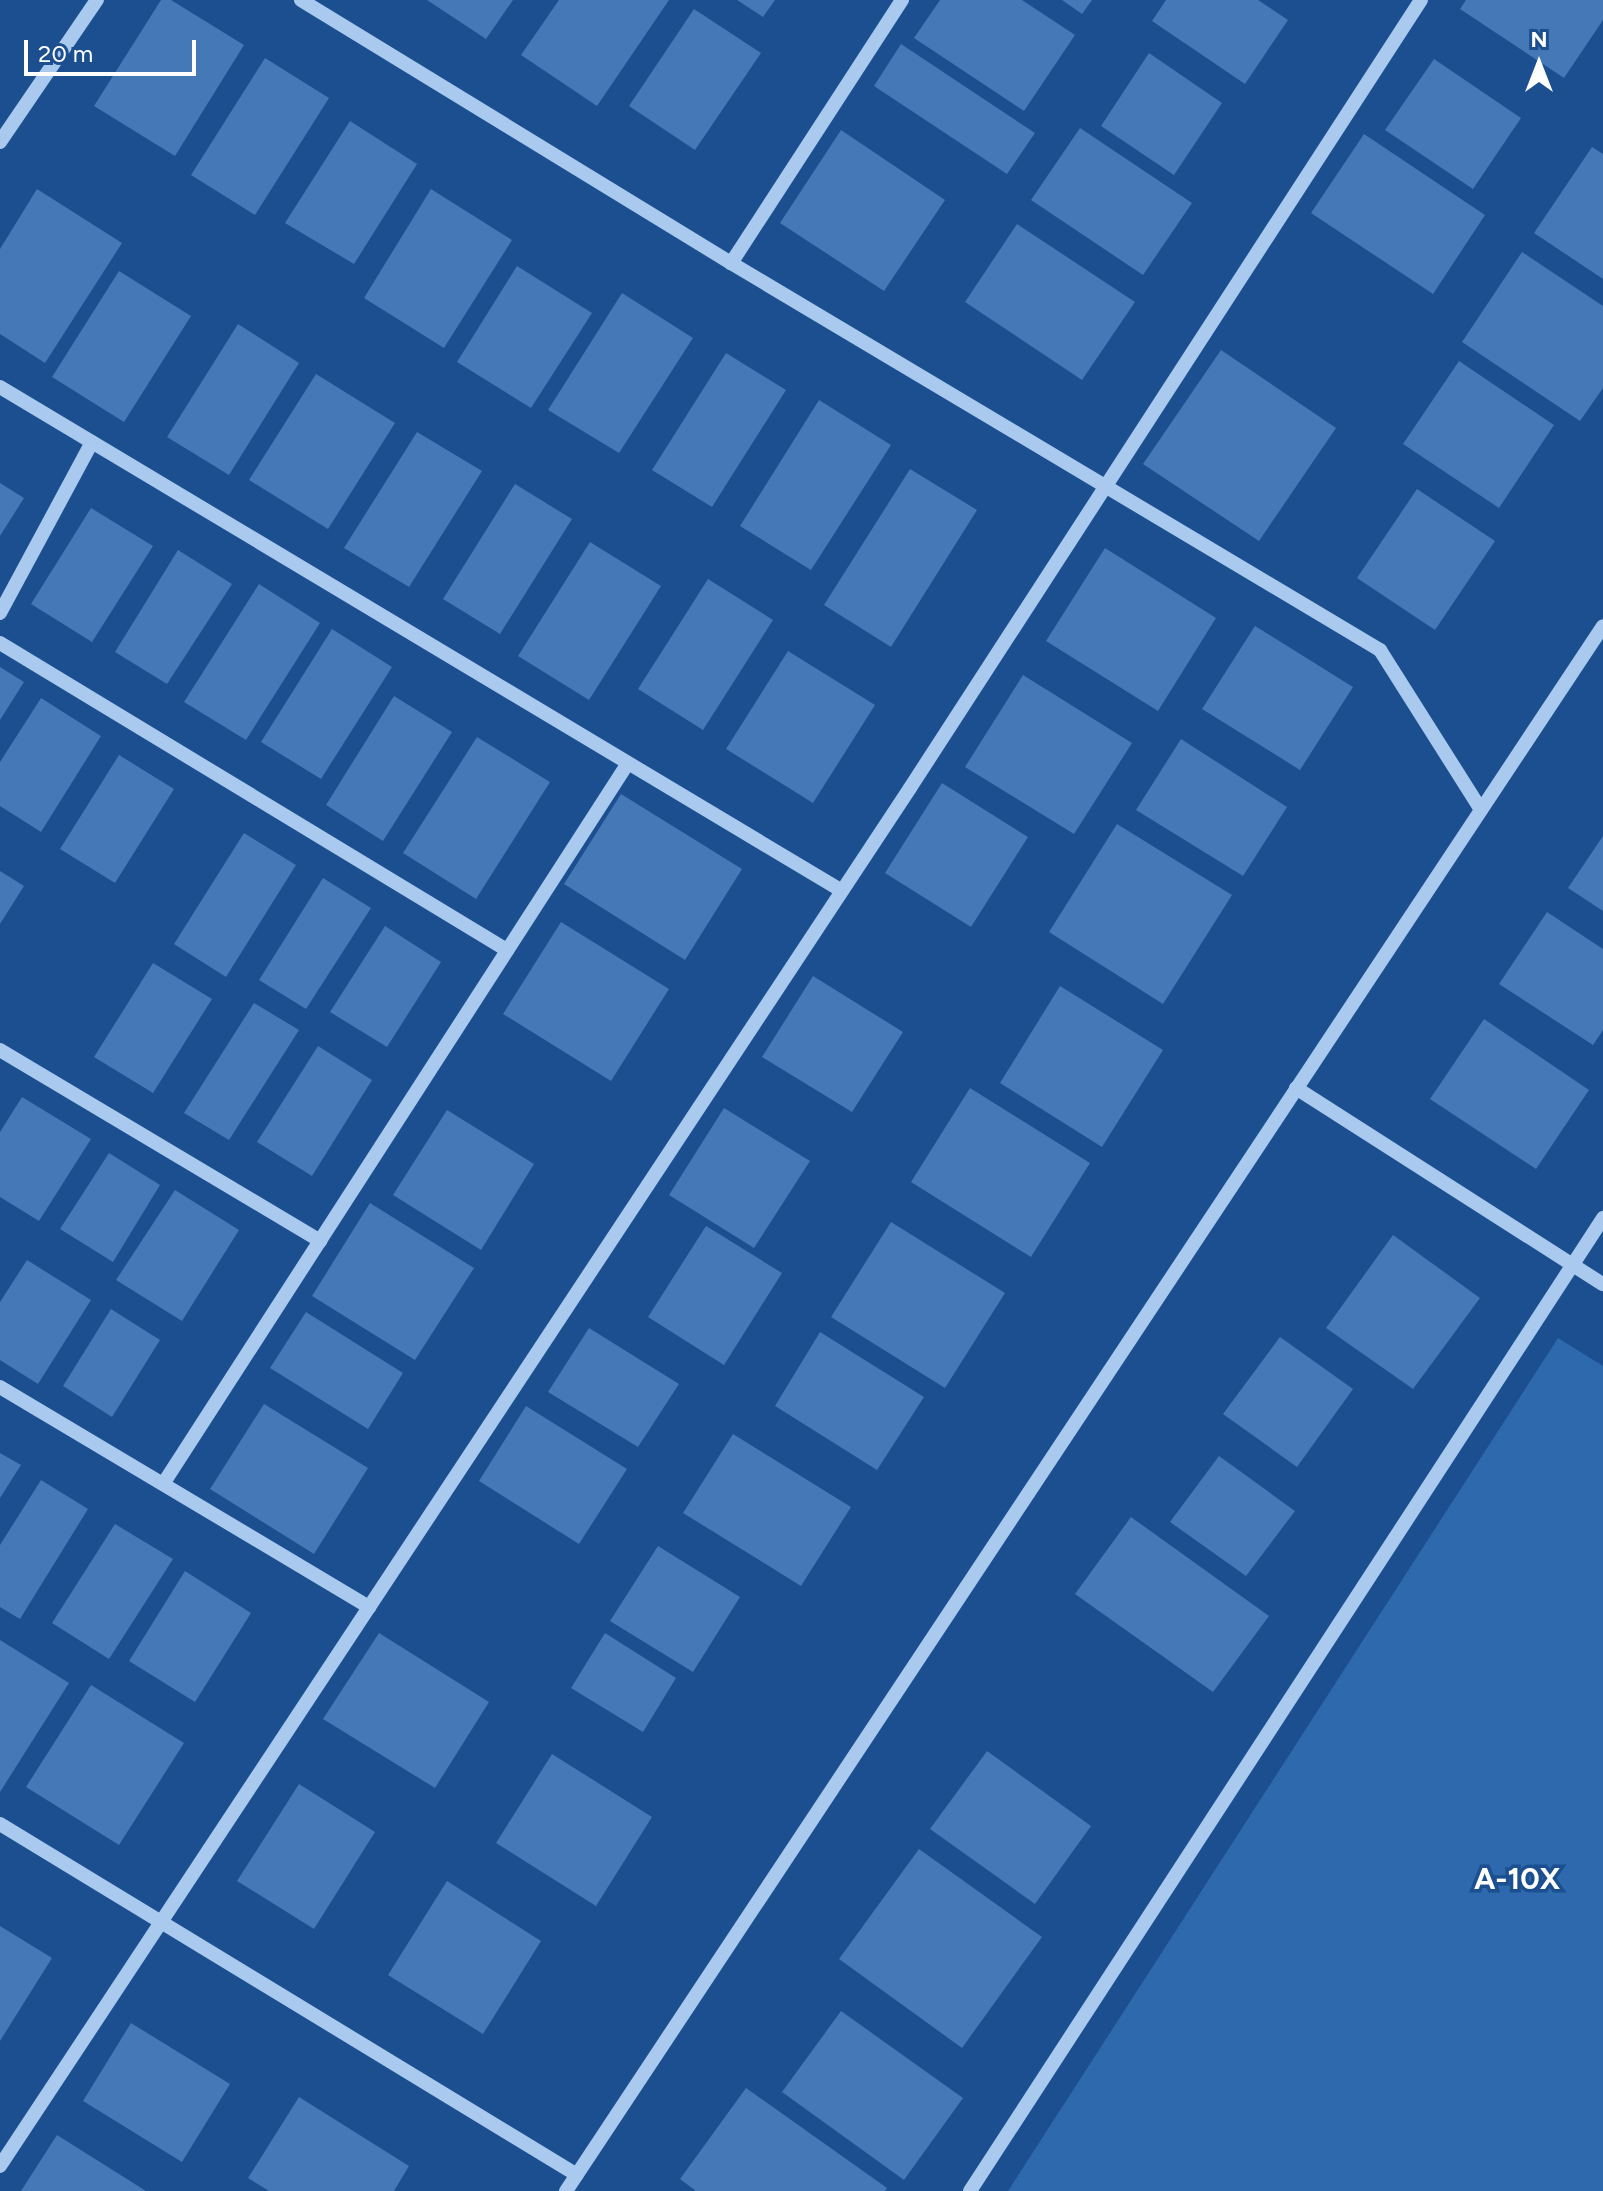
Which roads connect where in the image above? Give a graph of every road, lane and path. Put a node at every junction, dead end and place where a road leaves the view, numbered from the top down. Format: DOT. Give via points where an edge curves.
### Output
graph roads {
  1 [pos="97,0"];
  2 [pos="301,0"];
  3 [pos="902,0"];
  4 [pos="1421,0"];
  5 [pos="0,142"];
  6 [pos="731,263"];
  7 [pos="0,387"];
  8 [pos="92,442"];
  9 [pos="1106,485"];
  10 [pos="0,613"];
  11 [pos="1603,626"];
  12 [pos="0,643"];
  13 [pos="628,763"];
  14 [pos="1481,810"];
  15 [pos="842,891"];
  16 [pos="507,950"];
  17 [pos="0,1050"];
  18 [pos="1296,1088"];
  19 [pos="1603,1218"];
  20 [pos="320,1241"];
  21 [pos="1572,1264"];
  22 [pos="1603,1284"];
  23 [pos="0,1387"];
  24 [pos="165,1481"];
  25 [pos="369,1607"];
  26 [pos="0,1824"];
  27 [pos="160,1924"];
  28 [pos="0,2166"];
  29 [pos="577,2175"];
  30 [pos="566,2191"];
  31 [pos="970,2191"];
  1 -- 5 [label="street"];
  2 -- 6 [label="street"];
  3 -- 6 [label="street"];
  4 -- 9 [label="street"];
  6 -- 9 [label="street"];
  7 -- 8 [label="street"];
  8 -- 10 [label="street"];
  8 -- 13 [label="street"];
  9 -- 14 [label="street" via="1380,650"];
  9 -- 15 [label="street"];
  11 -- 14 [label="street"];
  12 -- 16 [label="street"];
  13 -- 15 [label="street"];
  13 -- 16 [label="street"];
  14 -- 18 [label="street"];
  15 -- 25 [label="street"];
  16 -- 20 [label="street"];
  17 -- 20 [label="street"];
  18 -- 21 [label="street"];
  18 -- 29 [label="street"];
  19 -- 21 [label="street"];
  20 -- 24 [label="street"];
  21 -- 22 [label="street"];
  21 -- 31 [label="street"];
  23 -- 24 [label="street"];
  24 -- 25 [label="street"];
  25 -- 27 [label="street"];
  26 -- 27 [label="street"];
  27 -- 28 [label="street"];
  27 -- 29 [label="street"];
  29 -- 30 [label="street"];
}
